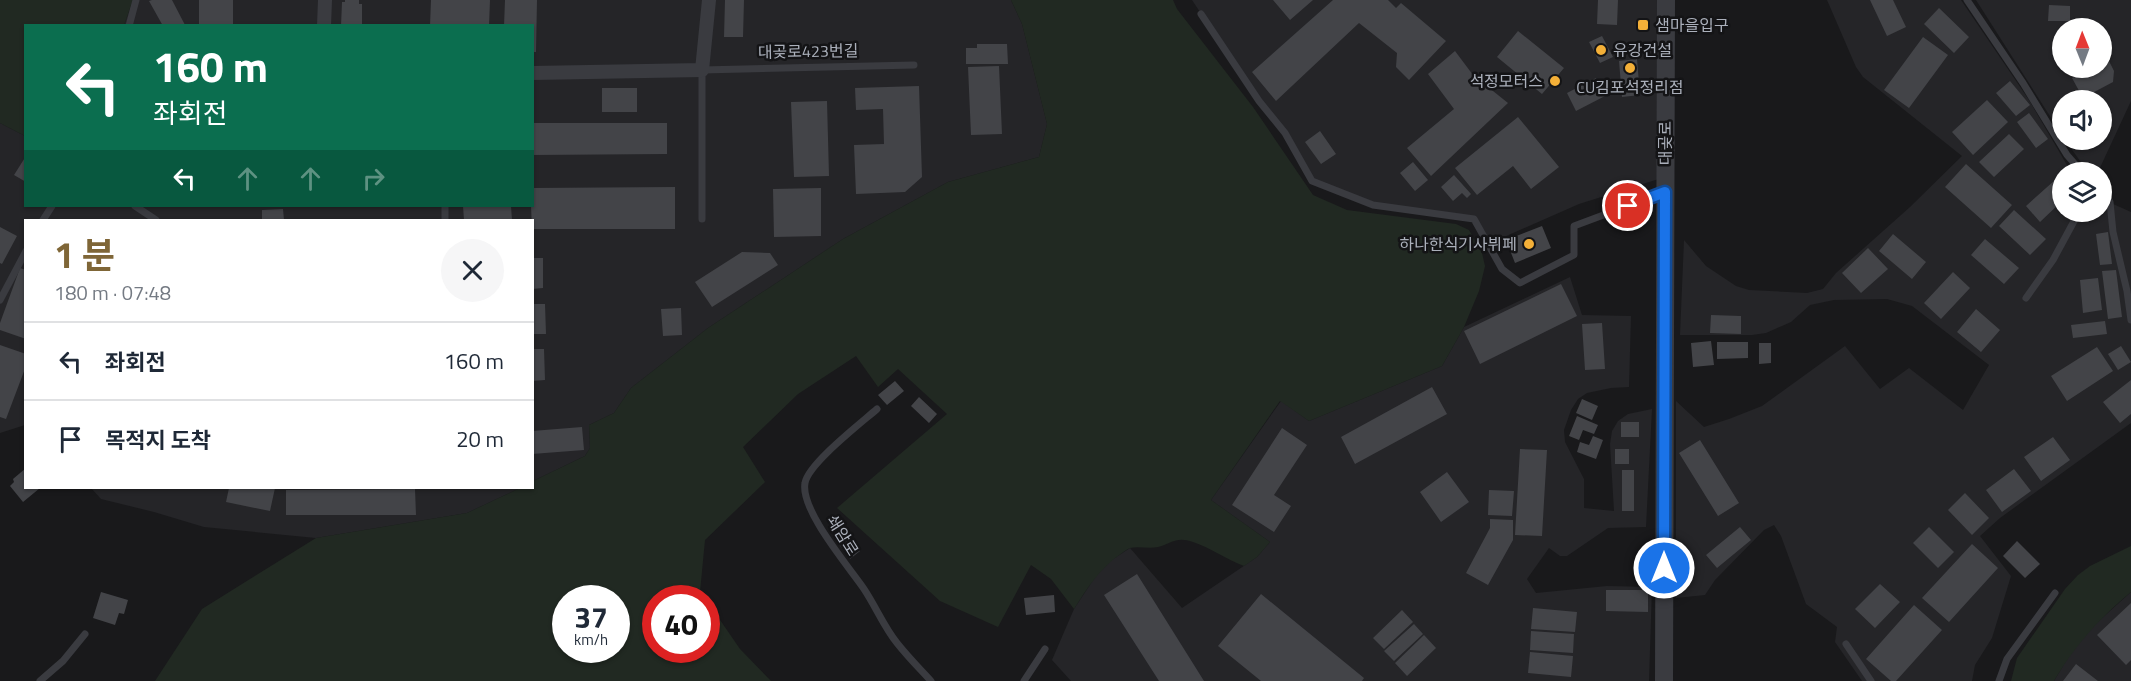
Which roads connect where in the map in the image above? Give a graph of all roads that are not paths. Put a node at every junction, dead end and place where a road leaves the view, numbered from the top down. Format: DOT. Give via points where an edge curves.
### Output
graph roads {
  1 [pos="136,0"];
  2 [pos="325,0"];
  3 [pos="709,0"];
  4 [pos="1665,0"];
  5 [pos="1967,0"];
  6 [pos="1201,14"];
  7 [pos="130,24"];
  8 [pos="324,24"];
  9 [pos="914,65"];
  10 [pos="702,70"];
  11 [pos="534,73"];
  12 [pos="2073,162"];
  13 [pos="1665,192"];
  14 [pos="136,207"];
  15 [pos="2112,217"];
  16 [pos="154,219"];
  17 [pos="702,219"];
  18 [pos="2074,222"];
  19 [pos="24,255"];
  20 [pos="2026,298"];
  21 [pos="0,300"];
  22 [pos="2131,320"];
  23 [pos="877,409"];
  24 [pos="2055,593"];
  25 [pos="85,634"];
  26 [pos="1846,644"];
  27 [pos="1045,649"];
  28 [pos="40,681"];
  29 [pos="931,681"];
  30 [pos="1024,681"];
  31 [pos="1664,681"];
  32 [pos="1871,681"];
  33 [pos="1999,681"];
  1 -- 7 [label="lane"];
  2 -- 8 [label="street"];
  3 -- 10 [label="street"];
  4 -- 13 [label="street, 대곶로"];
  5 -- 12 [label="lane"];
  6 -- 13 [label="lane" via="1285,134 1312,181 1373,206 1474,219 1502,269 1520,283 1574,255 1574,226"];
  9 -- 10 [label="lane, 대곶로423번길"];
  10 -- 11 [label="street, 대곶로423번길"];
  10 -- 17 [label="lane"];
  13 -- 31 [label="street, 대곶로"];
  14 -- 16 [label="lane"];
  15 -- 22 [label="lane"];
  18 -- 20 [label="lane"];
  19 -- 21 [label="lane"];
  23 -- 29 [label="lane, 쇄암로" via="807,475 805,495 827,539 891,634"];
  24 -- 33 [label="lane" via="2007,659"];
  25 -- 28 [label="lane"];
  26 -- 32 [label="lane"];
  27 -- 30 [label="lane"];
}
